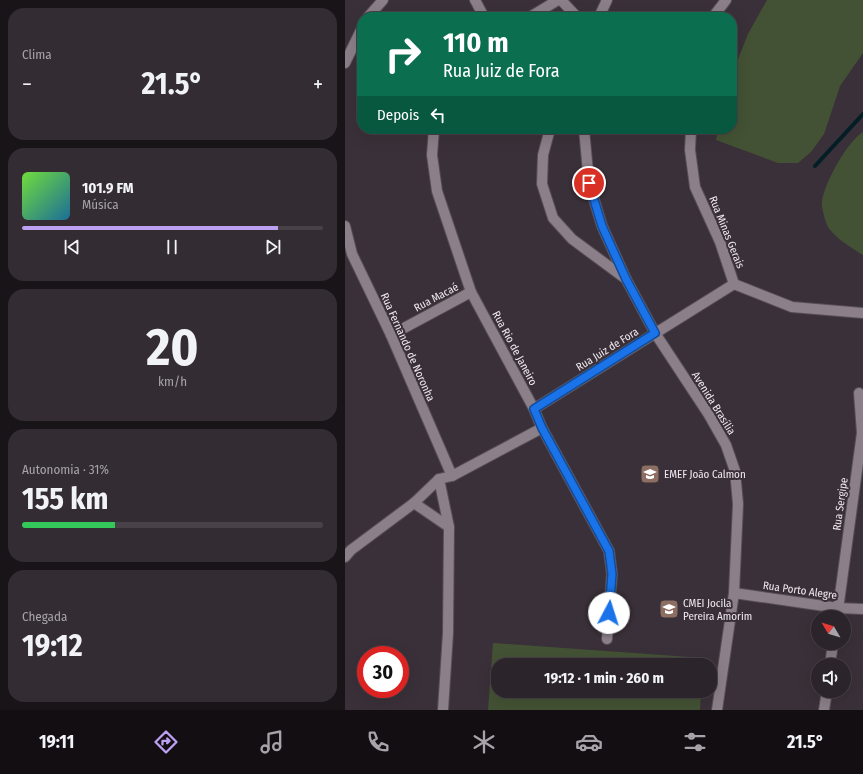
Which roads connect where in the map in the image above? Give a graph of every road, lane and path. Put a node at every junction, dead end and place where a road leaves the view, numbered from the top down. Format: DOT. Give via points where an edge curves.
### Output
graph roads {
  1 [pos="383,0"];
  2 [pos="475,0"];
  3 [pos="560,0"];
  4 [pos="607,0"];
  5 [pos="726,0"];
  6 [pos="372,12"];
  7 [pos="481,12"];
  8 [pos="539,12"];
  9 [pos="572,12"];
  10 [pos="601,12"];
  11 [pos="717,12"];
  12 [pos="357,38"];
  13 [pos="345,63"];
  14 [pos="434,134"];
  15 [pos="549,134"];
  16 [pos="584,134"];
  17 [pos="691,134"];
  18 [pos="345,226"];
  19 [pos="626,279"];
  20 [pos="734,284"];
  21 [pos="471,292"];
  22 [pos="863,313"];
  23 [pos="655,333"];
  24 [pos="391,335"];
  25 [pos="859,393"];
  26 [pos="534,409"];
  27 [pos="542,428"];
  28 [pos="452,476"];
  29 [pos="439,479"];
  30 [pos="414,503"];
  31 [pos="449,527"];
  32 [pos="347,552"];
  33 [pos="734,593"];
  34 [pos="863,609"];
  35 [pos="826,610"];
  36 [pos="837,610"];
  37 [pos="851,610"];
  38 [pos="607,639"];
  39 [pos="826,698"];
  40 [pos="443,710"];
  41 [pos="717,710"];
  42 [pos="824,710"];
  1 -- 6 [label="street"];
  2 -- 7 [label="street"];
  3 -- 8 [label="street"];
  3 -- 9 [label="street"];
  4 -- 10 [label="street"];
  5 -- 11 [label="street"];
  12 -- 13 [label="street"];
  14 -- 21 [label="street, Rua Rio de Janeiro" via="432,155 437,191"];
  15 -- 19 [label="street" via="543,155 542,184 553,218 572,239"];
  16 -- 19 [label="street, Avenida Brasília" via="589,183 602,226"];
  17 -- 20 [label="street, Rua Minas Gerais" via="690,150 695,187 720,242"];
  18 -- 24 [label="street, Rua Fernando de Noronha" via="352,254"];
  19 -- 23 [label="street, Avenida Brasília"];
  20 -- 22 [label="street, Rua Minas Gerais" via="792,307"];
  20 -- 23 [label="street, Rua Juiz de Fora"];
  21 -- 24 [label="street, Rua Macaé"];
  21 -- 26 [label="street, Rua Rio de Janeiro"];
  23 -- 26 [label="street, Rua Juiz de Fora"];
  23 -- 33 [label="street, Avenida Brasília" via="726,445 735,471 738,504"];
  24 -- 28 [label="street, Rua Fernando de Noronha"];
  25 -- 36 [label="street, Rua Sergipe" via="862,433"];
  26 -- 27 [label="street, Rua Rio de Janeiro"];
  27 -- 28 [label="street"];
  27 -- 38 [label="street, Rua Rio de Janeiro" via="609,551 612,574"];
  28 -- 29 [label="street"];
  29 -- 30 [label="street"];
  29 -- 31 [label="street"];
  30 -- 31 [label="street"];
  30 -- 32 [label="street"];
  31 -- 40 [label="street" via="448,633"];
  33 -- 35 [label="street, Rua Porto Alegre"];
  33 -- 41 [label="street, Avenida Brasília"];
  34 -- 37 [label="street, Rua Porto Alegre"];
  39 -- 42 [label="street"];
}
